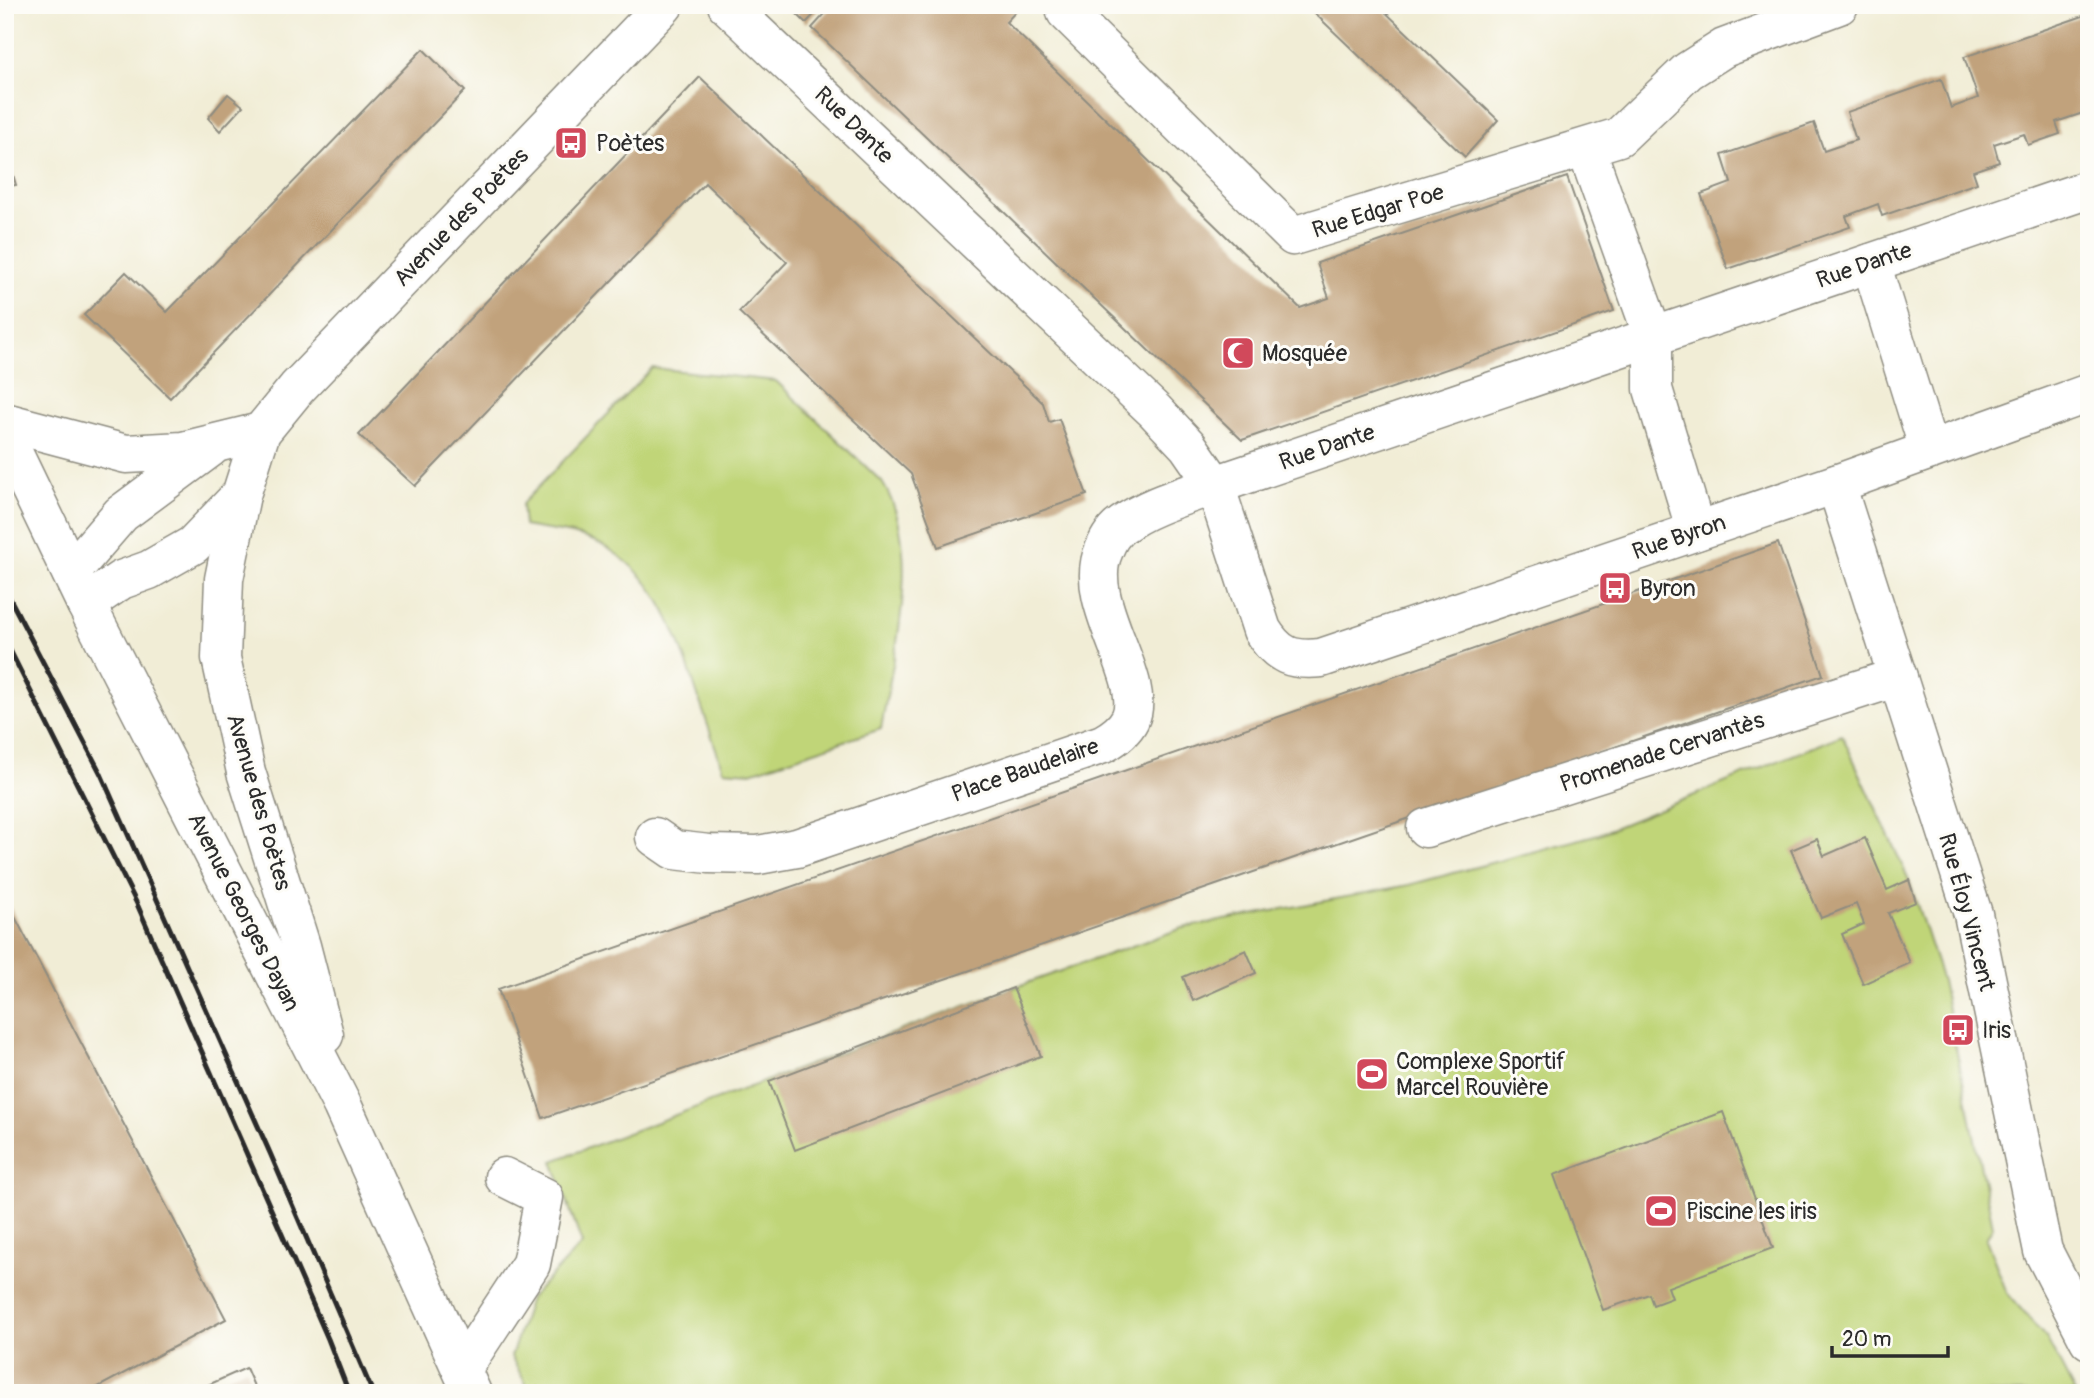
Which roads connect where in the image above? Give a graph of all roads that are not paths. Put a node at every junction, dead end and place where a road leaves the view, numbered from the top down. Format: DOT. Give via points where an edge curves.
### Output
graph roads {
  1 [pos="664,5"];
  2 [pos="727,5"];
  3 [pos="1073,5"];
  4 [pos="1839,5"];
  5 [pos="1586,148"];
  6 [pos="2089,189"];
  7 [pos="1871,264"];
  8 [pos="1653,335"];
  9 [pos="2089,393"];
  10 [pos="5,422"];
  11 [pos="261,432"];
  12 [pos="5,436"];
  13 [pos="217,443"];
  14 [pos="1929,450"];
  15 [pos="1836,484"];
  16 [pos="1215,485"];
  17 [pos="241,495"];
  18 [pos="1696,531"];
  19 [pos="79,588"];
  20 [pos="1898,677"];
  21 [pos="1426,828"];
  22 [pos="655,837"];
  23 [pos="342,1105"];
  24 [pos="504,1177"];
  25 [pos="2089,1340"];
  26 [pos="467,1381"];
  1 -- 11 [label="street, Avenue des Poètes" via="297,388"];
  2 -- 16 [label="street, Rue Dante" via="1155,411 1188,446"];
  3 -- 5 [label="street, Rue Edgar Poe" via="1066,12 1293,236"];
  4 -- 5 [label="street" via="1724,48 1688,71 1619,137"];
  5 -- 8 [label="street"];
  6 -- 7 [label="street, Rue Dante"];
  7 -- 8 [label="street, Rue Dante"];
  7 -- 14 [label="street"];
  8 -- 16 [label="street, Rue Dante"];
  8 -- 18 [label="street" via="1653,389"];
  9 -- 14 [label="street, Rue Byron"];
  10 -- 13 [label="street" via="126,454 183,452"];
  11 -- 13 [label="street"];
  11 -- 17 [label="street, Avenue des Poètes"];
  12 -- 19 [label="street, Avenue Georges Dayan"];
  13 -- 19 [label="street" via="121,514"];
  14 -- 15 [label="street, Rue Byron"];
  15 -- 18 [label="street, Rue Byron"];
  15 -- 20 [label="street, Rue Éloy Vincent"];
  16 -- 18 [label="street, Rue Byron" via="1262,630 1282,654 1302,660"];
  16 -- 22 [label="street, Place Baudelaire" via="1121,525 1100,558 1100,596 1133,701 1130,718 1119,735 797,848 758,855 709,854 674,850"];
  17 -- 19 [label="street, Avenue des Poètes" via="193,545 149,570"];
  17 -- 23 [label="street, Avenue des Poètes" via="224,579 221,658 246,772 301,946"];
  19 -- 23 [label="street, Avenue Georges Dayan"];
  20 -- 21 [label="street, Promenade Cervantès"];
  20 -- 25 [label="street, Rue Éloy Vincent" via="1973,914 2043,1251"];
  23 -- 26 [label="street, Avenue Georges Dayan"];
  24 -- 26 [label="street" via="544,1197 531,1264"];
}
